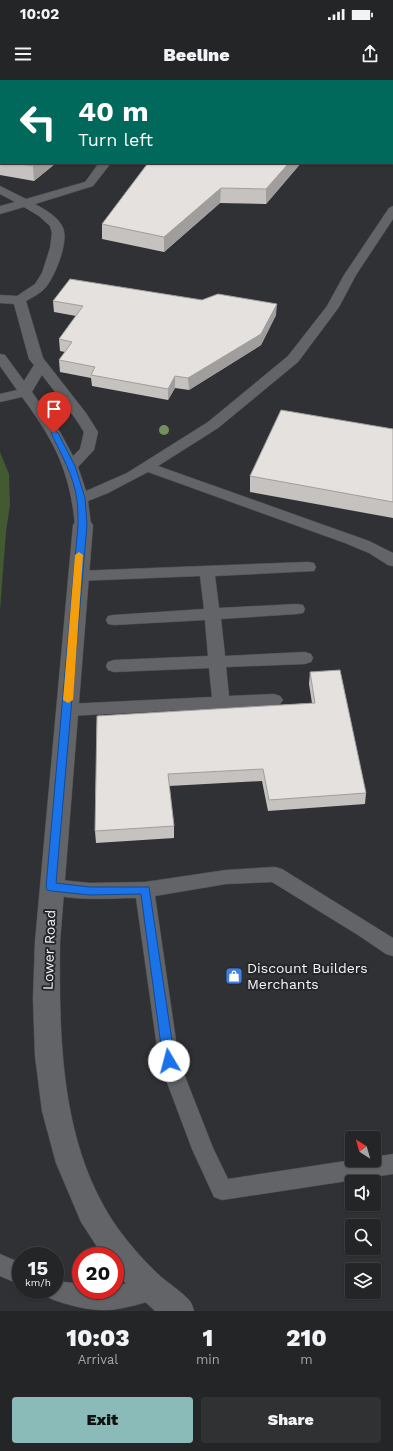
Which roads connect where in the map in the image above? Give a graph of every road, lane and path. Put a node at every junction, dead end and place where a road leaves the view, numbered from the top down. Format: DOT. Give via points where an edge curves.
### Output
graph roads {
  1 [pos="104,164"];
  2 [pos="0,189"];
  3 [pos="25,203"];
  4 [pos="0,210"];
  5 [pos="393,210"];
  6 [pos="0,299"];
  7 [pos="19,300"];
  8 [pos="0,358"];
  9 [pos="41,364"];
  10 [pos="25,392"];
  11 [pos="0,398"];
  12 [pos="71,466"];
  13 [pos="148,467"];
  14 [pos="81,498"];
  15 [pos="82,525"];
  16 [pos="393,561"];
  17 [pos="308,567"];
  18 [pos="207,571"];
  19 [pos="77,576"];
  20 [pos="297,609"];
  21 [pos="212,613"];
  22 [pos="114,620"];
  23 [pos="305,658"];
  24 [pos="216,662"];
  25 [pos="114,666"];
  26 [pos="274,700"];
  27 [pos="221,703"];
  28 [pos="67,710"];
  29 [pos="51,887"];
  30 [pos="145,890"];
  31 [pos="393,948"];
  32 [pos="393,1164"];
  33 [pos="0,1265"];
  34 [pos="12,1270"];
  35 [pos="153,1289"];
  36 [pos="64,1293"];
  37 [pos="179,1311"];
  1 -- 3 [label="lane" via="89,184"];
  2 -- 3 [label="lane"];
  3 -- 4 [label="lane"];
  3 -- 7 [label="lane" via="53,222 58,235 55,252 44,281"];
  5 -- 13 [label="lane" via="350,275 333,307 293,359 213,425"];
  6 -- 7 [label="lane"];
  7 -- 9 [label="lane" via="36,359"];
  8 -- 10 [label="lane"];
  9 -- 10 [label="lane"];
  9 -- 12 [label="lane" via="91,432 87,450"];
  10 -- 11 [label="lane"];
  10 -- 12 [label="lane" via="54,433"];
  12 -- 14 [label="lane"];
  13 -- 14 [label="lane"];
  13 -- 16 [label="lane" via="330,532 381,552"];
  14 -- 15 [label="lane"];
  15 -- 19 [label="street, Lower Road"];
  17 -- 18 [label="lane"];
  18 -- 19 [label="lane"];
  18 -- 21 [label="lane"];
  19 -- 28 [label="street, Lower Road"];
  20 -- 21 [label="lane"];
  21 -- 22 [label="lane"];
  21 -- 24 [label="lane"];
  23 -- 24 [label="lane"];
  24 -- 25 [label="lane"];
  24 -- 27 [label="lane"];
  26 -- 27 [label="lane"];
  27 -- 28 [label="lane"];
  28 -- 29 [label="street, Lower Road"];
  29 -- 30 [label="lane" via="90,891"];
  29 -- 35 [label="street, Lower Road" via="47,968 48,1051 63,1139 76,1181 91,1213 118,1252"];
  30 -- 31 [label="lane" via="226,876 274,874"];
  30 -- 32 [label="lane" via="169,1061 222,1190"];
  33 -- 34 [label="lane"];
  35 -- 36 [label="lane" via="107,1299"];
  35 -- 37 [label="street, Lower Road"];
}
